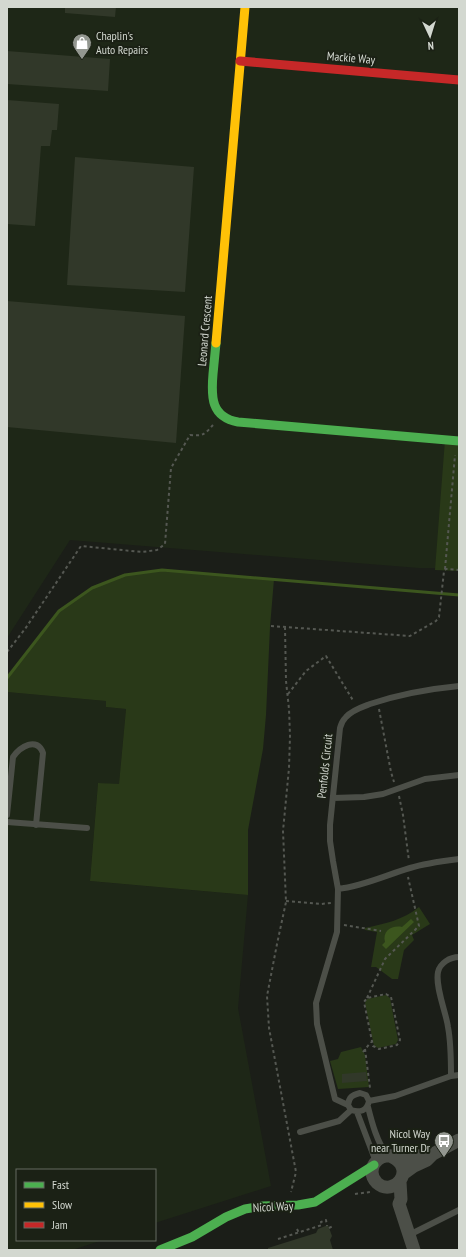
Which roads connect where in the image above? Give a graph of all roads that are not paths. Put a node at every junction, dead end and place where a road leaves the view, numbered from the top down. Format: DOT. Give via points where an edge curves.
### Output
graph roads {
  1 [pos="245,7"];
  2 [pos="240,61"];
  3 [pos="459,80"];
  4 [pos="458,441"];
  5 [pos="459,686"];
  6 [pos="9,767"];
  7 [pos="459,775"];
  8 [pos="333,798"];
  9 [pos="7,814"];
  10 [pos="7,822"];
  11 [pos="36,824"];
  12 [pos="87,828"];
  13 [pos="459,859"];
  14 [pos="338,889"];
  15 [pos="459,957"];
  16 [pos="459,1075"];
  17 [pos="451,1076"];
  18 [pos="370,1102"];
  19 [pos="352,1109"];
  20 [pos="300,1132"];
  21 [pos="459,1140"];
  22 [pos="433,1154"];
  23 [pos="390,1156"];
  24 [pos="375,1163"];
  25 [pos="401,1178"];
  26 [pos="343,1185"];
  27 [pos="381,1185"];
  28 [pos="399,1204"];
  29 [pos="459,1210"];
  30 [pos="408,1235"];
  31 [pos="160,1250"];
  32 [pos="414,1250"];
  1 -- 2 [label="street, Leonard Crescent"];
  2 -- 3 [label="street, Mackie Way"];
  2 -- 4 [label="street, Leonard Crescent" via="212,389 213,402 221,415 230,421"];
  5 -- 8 [label="lane, Penfolds Circuit" via="411,692 384,699 358,708 346,716 340,728"];
  6 -- 9 [label="lane"];
  6 -- 11 [label="lane" via="13,757 26,745 37,745 42,749"];
  7 -- 8 [label="lane" via="425,779 383,794"];
  8 -- 14 [label="lane, Penfolds Circuit" via="330,841"];
  10 -- 11 [label="lane"];
  11 -- 12 [label="lane"];
  13 -- 14 [label="lane" via="425,864 362,885"];
  14 -- 19 [label="lane, Penfolds Circuit" via="337,932 316,1003 317,1024 335,1099"];
  15 -- 17 [label="lane" via="446,961 438,972 448,1026"];
  16 -- 17 [label="lane"];
  17 -- 18 [label="lane"];
  18 -- 19 [label="lane" via="363,1111"];
  18 -- 19 [label="lane" via="366,1095 353,1094 349,1098"];
  18 -- 23 [label="lane" via="371,1122 384,1151"];
  19 -- 20 [label="lane" via="339,1121"];
  19 -- 24 [label="lane"];
  21 -- 22 [label="street"];
  22 -- 23 [label="street"];
  22 -- 25 [label="street"];
  23 -- 24 [label="street" via="383,1157"];
  23 -- 25 [label="street" via="400,1162 403,1170"];
  24 -- 26 [label="street, Nicol Way"];
  24 -- 27 [label="street" via="373,1177"];
  25 -- 27 [label="street" via="390,1187"];
  25 -- 28 [label="street"];
  26 -- 27 [label="street, Nicol Way"];
  26 -- 31 [label="street, Nicol Way" via="315,1202 305,1205 254,1207 238,1211 186,1241"];
  27 -- 28 [label="street"];
  28 -- 30 [label="street"];
  29 -- 30 [label="lane"];
  30 -- 32 [label="street"];
}
